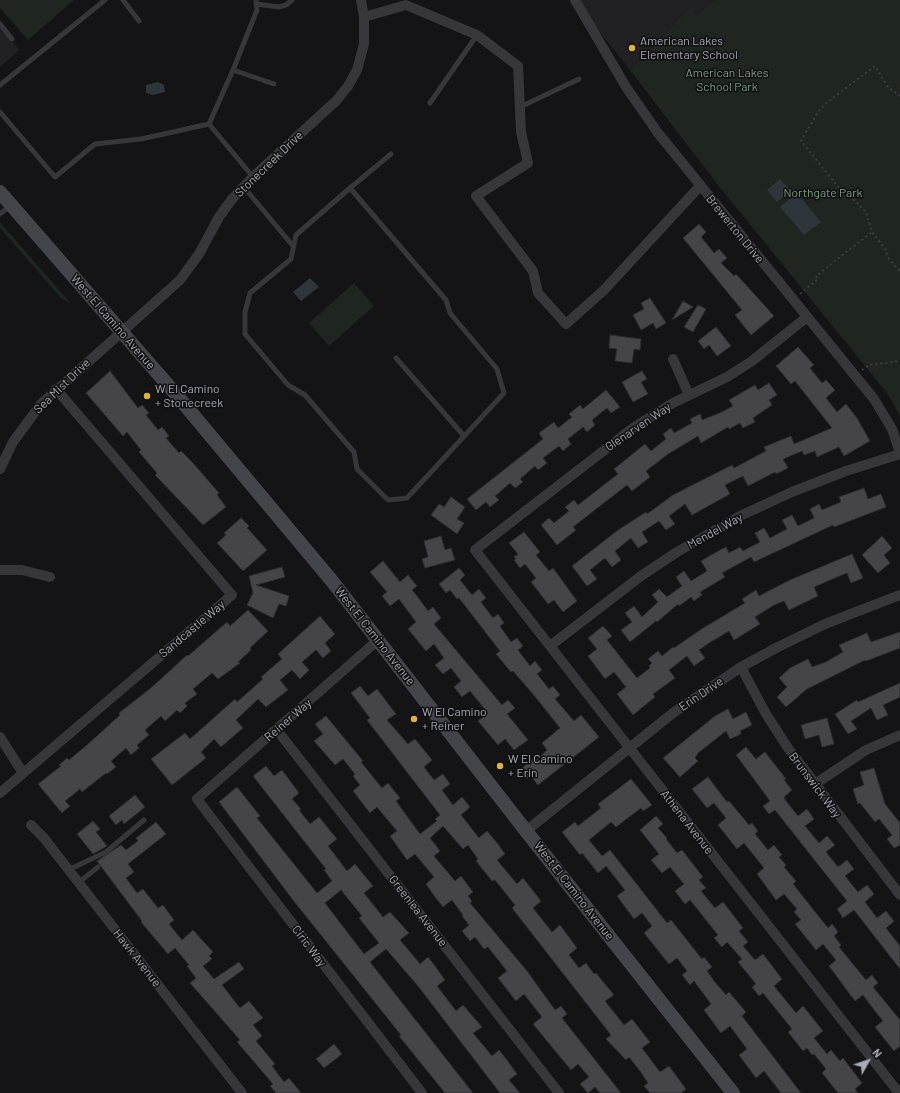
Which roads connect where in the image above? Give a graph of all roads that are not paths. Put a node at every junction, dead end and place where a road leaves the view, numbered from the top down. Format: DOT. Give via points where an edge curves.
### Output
graph roads {
  1 [pos="105,0"];
  2 [pos="123,0"];
  3 [pos="292,0"];
  4 [pos="361,0"];
  5 [pos="575,0"];
  6 [pos="256,2"];
  7 [pos="405,3"];
  8 [pos="364,17"];
  9 [pos="139,22"];
  10 [pos="0,24"];
  11 [pos="477,35"];
  12 [pos="12,39"];
  13 [pos="232,70"];
  14 [pos="578,79"];
  15 [pos="274,84"];
  16 [pos="0,85"];
  17 [pos="430,103"];
  18 [pos="520,107"];
  19 [pos="0,112"];
  20 [pos="209,124"];
  21 [pos="391,154"];
  22 [pos="253,177"];
  23 [pos="243,186"];
  24 [pos="700,186"];
  25 [pos="350,188"];
  26 [pos="0,192"];
  27 [pos="11,204"];
  28 [pos="0,214"];
  29 [pos="293,246"];
  30 [pos="807,317"];
  31 [pos="122,331"];
  32 [pos="396,358"];
  33 [pos="673,359"];
  34 [pos="56,389"];
  35 [pos="690,395"];
  36 [pos="464,436"];
  37 [pos="900,454"];
  38 [pos="0,469"];
  39 [pos="475,550"];
  40 [pos="0,570"];
  41 [pos="50,577"];
  42 [pos="900,596"];
  43 [pos="378,640"];
  44 [pos="550,646"];
  45 [pos="742,667"];
  46 [pos="277,730"];
  47 [pos="900,735"];
  48 [pos="0,737"];
  49 [pos="629,748"];
  50 [pos="23,773"];
  51 [pos="815,784"];
  52 [pos="0,793"];
  53 [pos="197,799"];
  54 [pos="144,820"];
  55 [pos="31,825"];
  56 [pos="526,831"];
  57 [pos="98,867"];
  58 [pos="68,870"];
  59 [pos="78,883"];
  60 [pos="900,895"];
  61 [pos="242,1093"];
  62 [pos="422,1093"];
  63 [pos="559,1093"];
  64 [pos="733,1093"];
  65 [pos="899,1093"];
  1 -- 16 [label="lane"];
  2 -- 9 [label="lane"];
  3 -- 6 [label="lane" via="280,7"];
  4 -- 8 [label="street, Stonecreek Drive"];
  5 -- 24 [label="street, Brewerton Drive" via="626,87"];
  6 -- 13 [label="lane" via="257,10"];
  7 -- 8 [label="street"];
  7 -- 11 [label="street"];
  8 -- 22 [label="street, Stonecreek Drive" via="362,53 357,70 348,86 337,100"];
  10 -- 12 [label="lane"];
  11 -- 17 [label="lane"];
  11 -- 18 [label="street" via="518,66"];
  13 -- 15 [label="lane"];
  13 -- 20 [label="lane"];
  14 -- 18 [label="lane"];
  18 -- 24 [label="street" via="521,132 528,163 476,196 533,271 538,293 566,324 604,290"];
  19 -- 20 [label="lane" via="55,177 95,144 142,139"];
  20 -- 22 [label="lane"];
  21 -- 25 [label="lane"];
  22 -- 23 [label="street, Stonecreek Drive"];
  23 -- 29 [label="lane"];
  23 -- 31 [label="street, Stonecreek Drive" via="219,217 191,268"];
  24 -- 30 [label="street, Brewerton Drive"];
  25 -- 29 [label="lane" via="296,236"];
  25 -- 36 [label="lane" via="446,300 450,313 497,369 504,393"];
  26 -- 27 [label="main road, West El Camino Avenue"];
  27 -- 28 [label="lane"];
  27 -- 31 [label="main road, West El Camino Avenue"];
  29 -- 36 [label="lane" via="290,259 250,293 245,312 245,334 288,385 305,395 354,452 357,469 388,500 407,498"];
  30 -- 35 [label="street, Glenarven Way" via="752,361"];
  30 -- 37 [label="street, Brewerton Drive" via="884,413"];
  31 -- 34 [label="street, Sea Mist Drive"];
  31 -- 43 [label="main road, West El Camino Avenue" via="260,494"];
  32 -- 36 [label="lane"];
  33 -- 35 [label="street"];
  34 -- 38 [label="street, Sea Mist Drive" via="26,422"];
  34 -- 50 [label="street, Sandcastle Way" via="232,595"];
  35 -- 39 [label="street, Glenarven Way" via="632,428"];
  37 -- 44 [label="street, Mendel Way" via="792,492 734,520 641,576"];
  39 -- 44 [label="street, Athena Avenue"];
  40 -- 41 [label="street" via="22,570"];
  42 -- 45 [label="street, Erin Drive" via="825,624"];
  43 -- 46 [label="street, Reiner Way"];
  43 -- 56 [label="main road, West El Camino Avenue"];
  44 -- 49 [label="street, Athena Avenue"];
  45 -- 49 [label="street, Erin Drive" via="673,713"];
  45 -- 51 [label="street, Brunswick Way" via="766,714"];
  46 -- 53 [label="street, Reiner Way"];
  46 -- 63 [label="street, Greenlea Avenue"];
  47 -- 51 [label="street" via="866,750"];
  48 -- 50 [label="street"];
  49 -- 56 [label="street, Erin Drive"];
  49 -- 65 [label="street, Athena Avenue"];
  50 -- 52 [label="street, Sandcastle Way"];
  51 -- 60 [label="street, Brunswick Way"];
  53 -- 62 [label="street, Ciric Way"];
  54 -- 58 [label="lane" via="106,852"];
  55 -- 58 [label="street, Hawk Avenue"];
  56 -- 64 [label="main road, West El Camino Avenue"];
  57 -- 59 [label="lane"];
  58 -- 59 [label="street, Hawk Avenue"];
  59 -- 61 [label="street, Hawk Avenue"];
}
